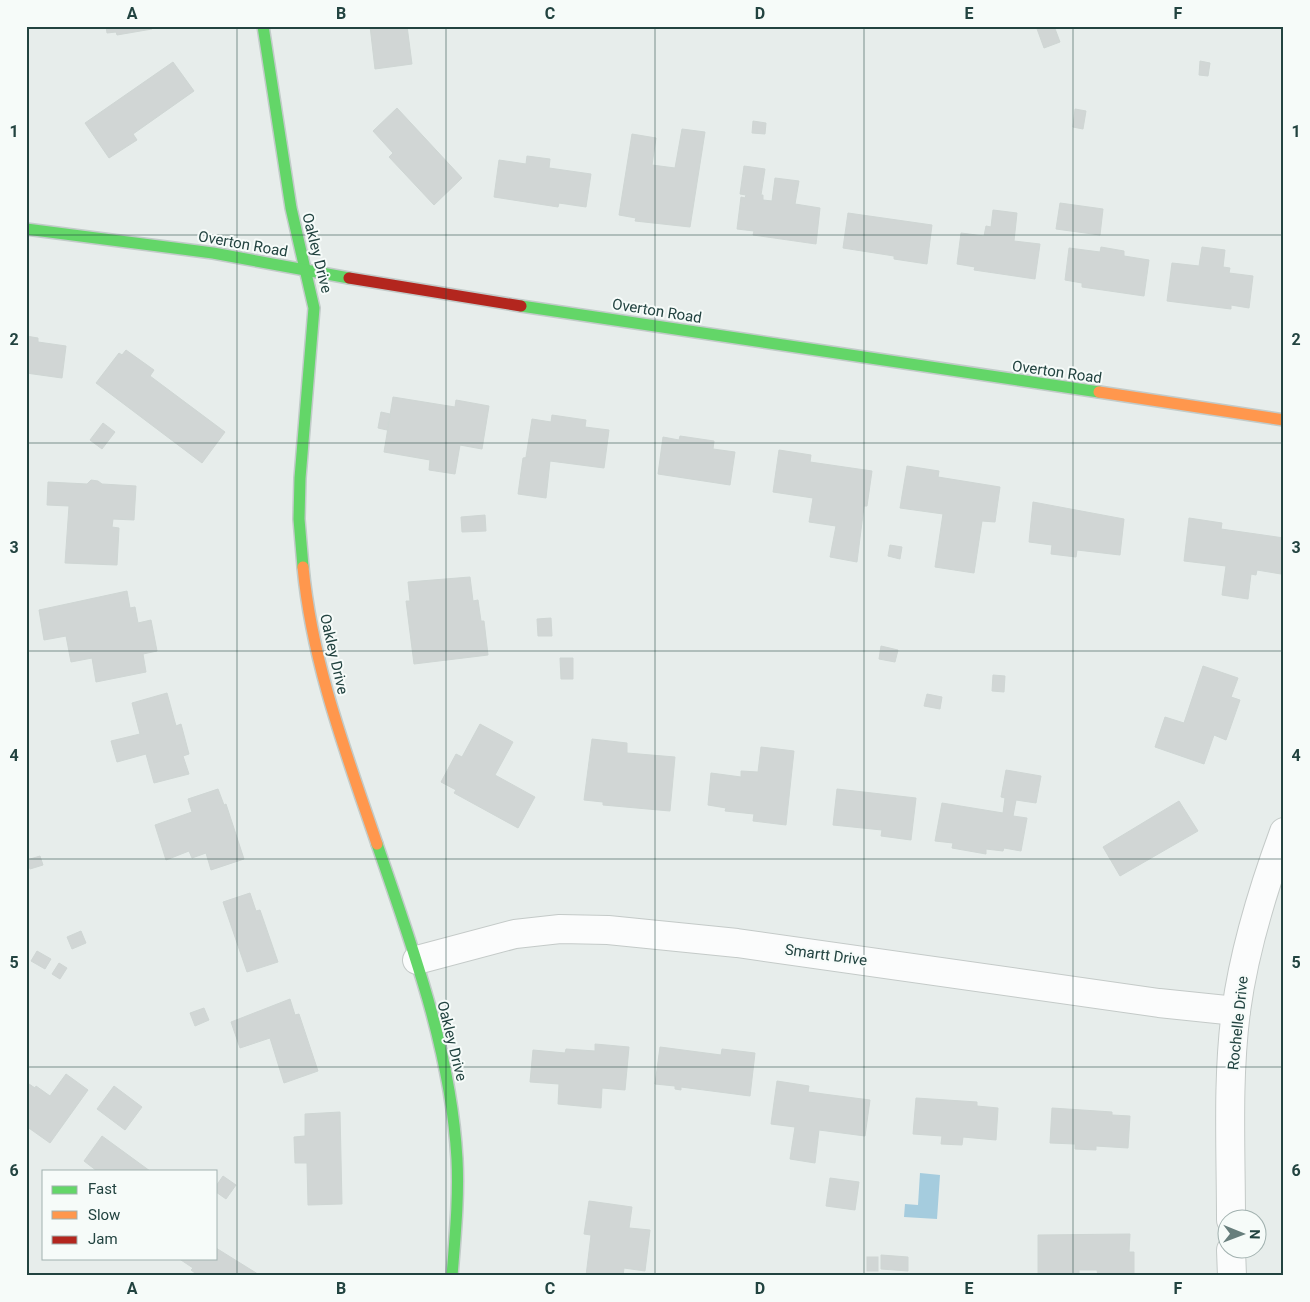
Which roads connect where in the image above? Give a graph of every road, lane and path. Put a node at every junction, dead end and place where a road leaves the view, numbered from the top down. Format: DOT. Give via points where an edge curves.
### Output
graph roads {
  1 [pos="263,26"];
  2 [pos="26,229"];
  3 [pos="305,270"];
  4 [pos="1284,420"];
  5 [pos="1284,832"];
  6 [pos="417,960"];
  7 [pos="1236,1011"];
  8 [pos="1231,1210"];
  9 [pos="1231,1260"];
  10 [pos="452,1276"];
  11 [pos="1232,1276"];
  1 -- 3 [label="street, Oakley Drive" via="290,208"];
  2 -- 3 [label="street, Overton Road" via="213,253"];
  3 -- 4 [label="street, Overton Road" via="435,293"];
  3 -- 6 [label="street, Oakley Drive" via="314,308 300,478 301,552 309,612 336,724"];
  5 -- 7 [label="street, Rochelle Drive" via="1247,956"];
  6 -- 7 [label="street, Smartt Drive" via="515,934 560,929 608,930 737,943 1158,1003"];
  6 -- 10 [label="street, Oakley Drive" via="449,1089 455,1132 457,1202"];
  7 -- 8 [label="street, Rochelle Drive" via="1232,1061"];
  9 -- 11 [label="street"];
}
